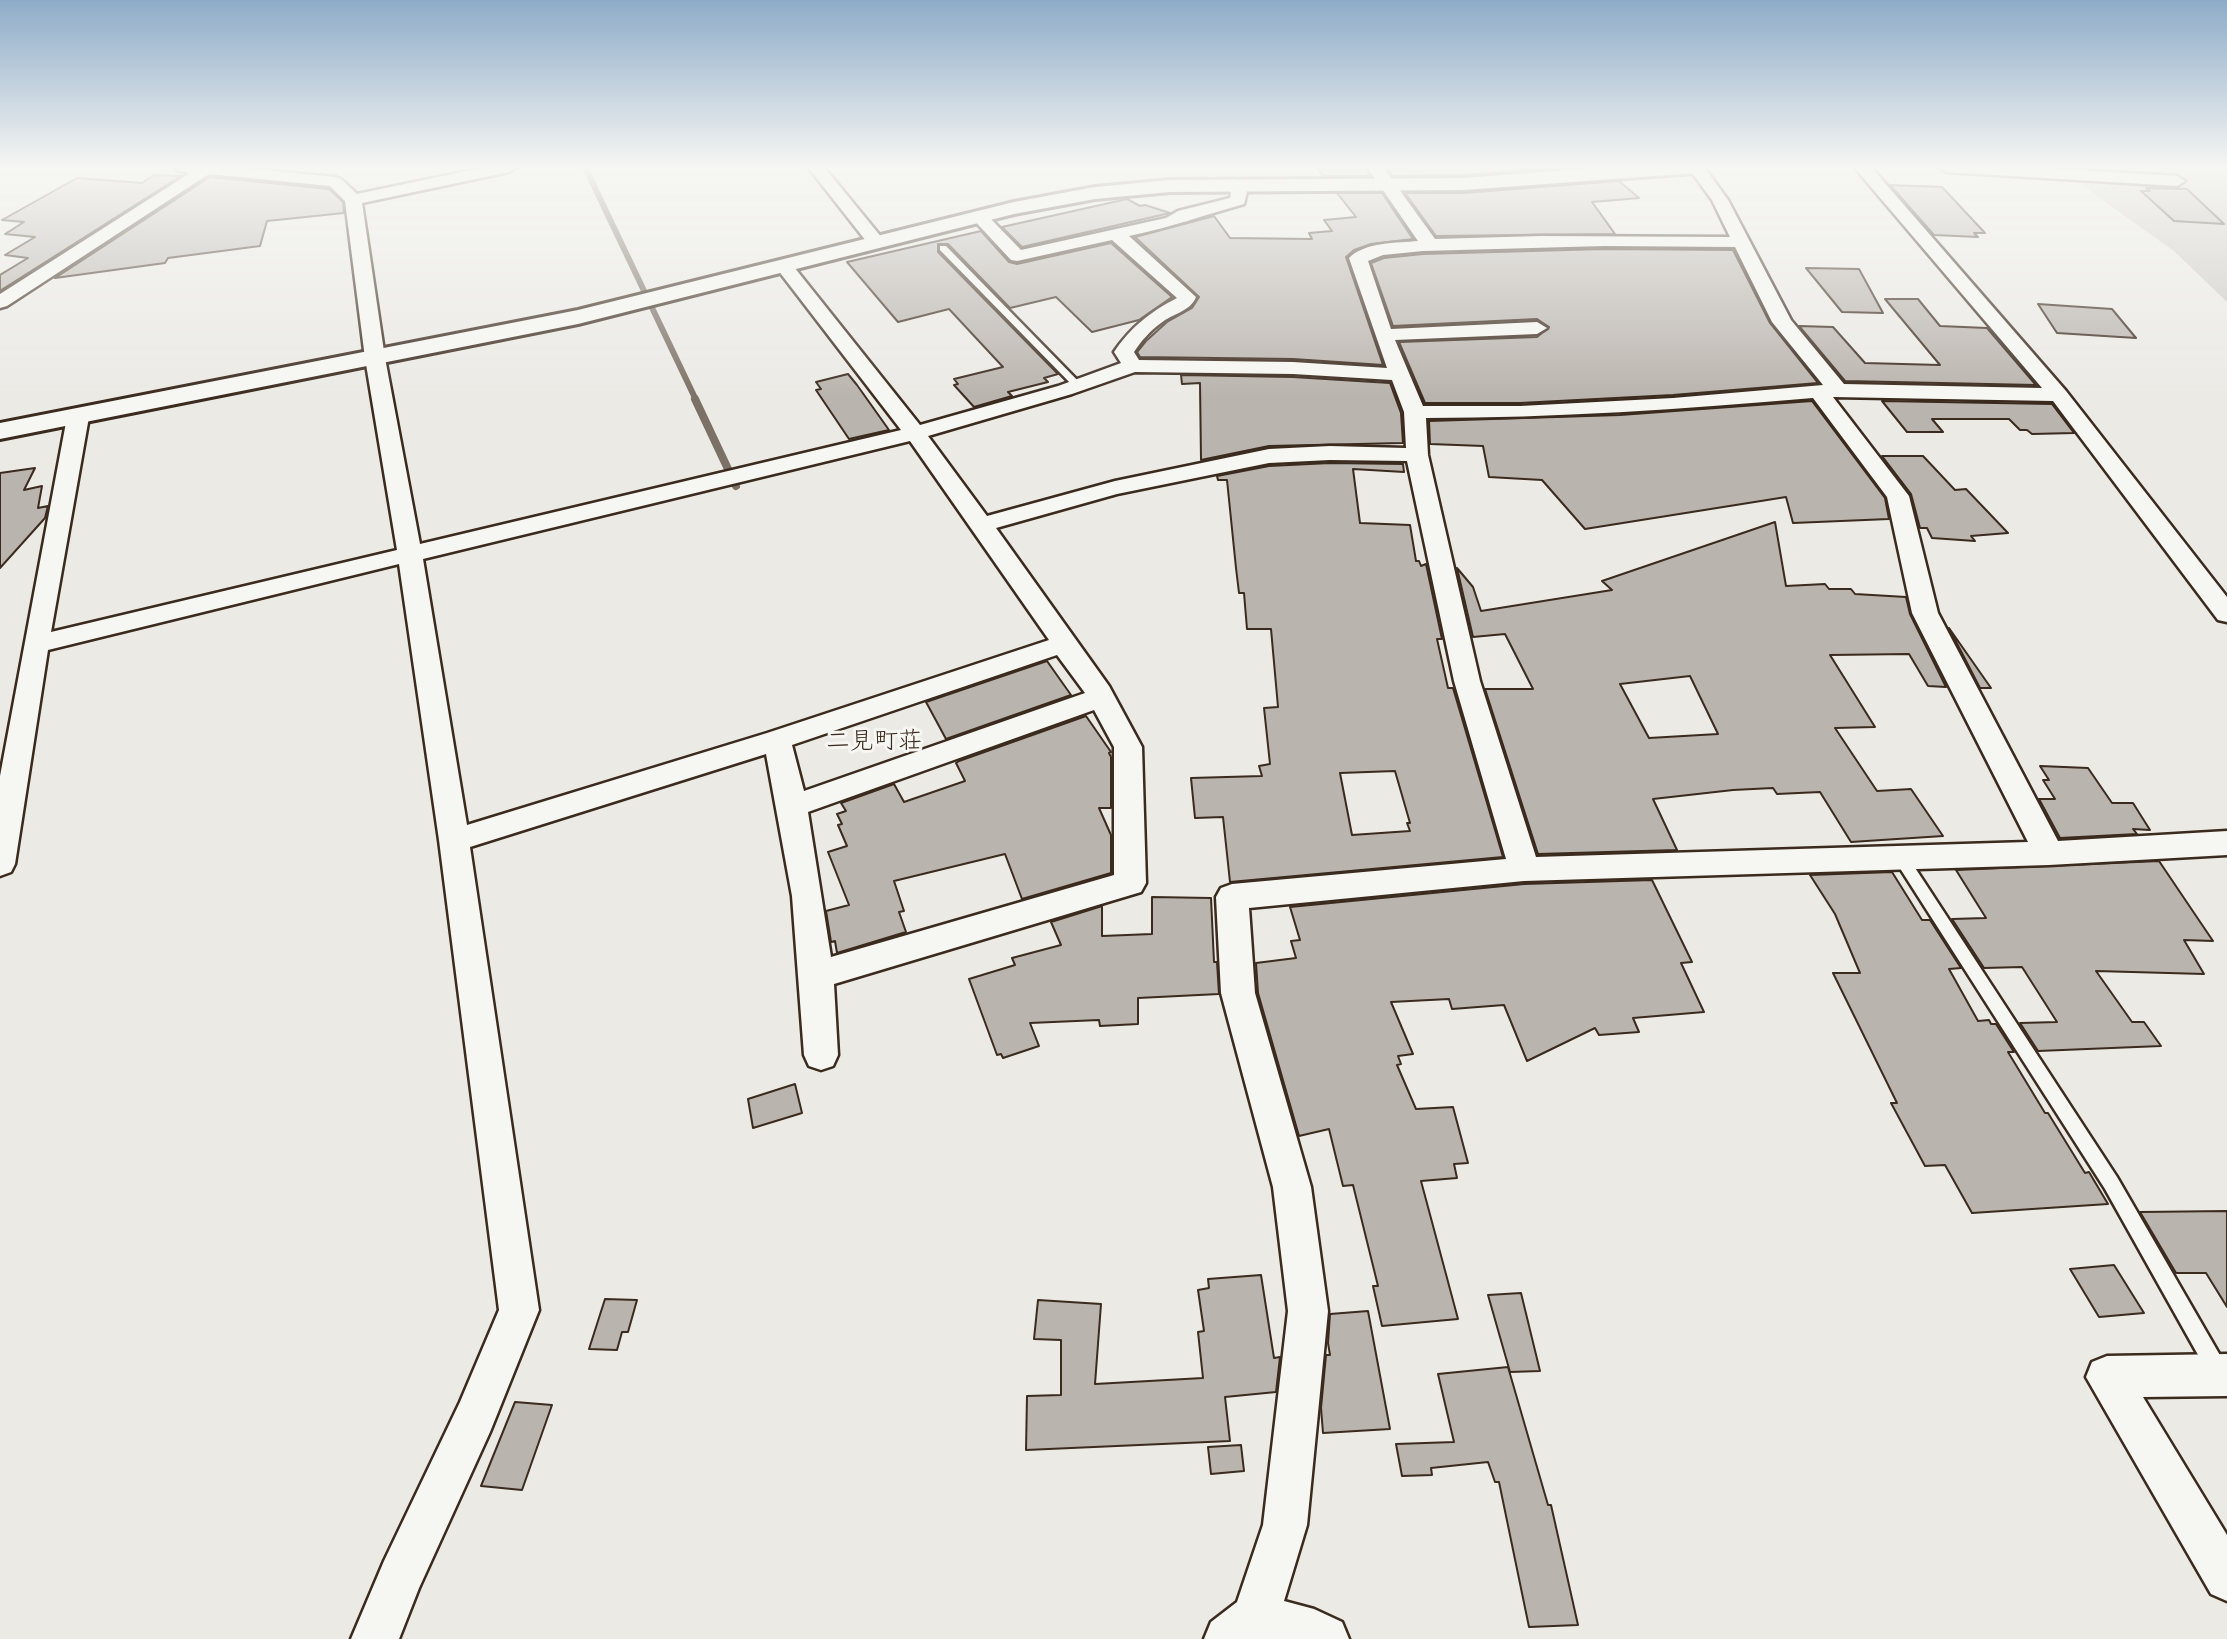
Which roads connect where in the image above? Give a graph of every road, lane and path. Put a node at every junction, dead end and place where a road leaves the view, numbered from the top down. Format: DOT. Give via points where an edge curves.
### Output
graph roads {
  1 [pos="95,243"];
  2 [pos="360,243"];
  3 [pos="874,243"];
  4 [pos="1005,243"];
  5 [pos="1073,243"];
  6 [pos="1127,243"];
  7 [pos="1429,243"];
  8 [pos="1491,243"];
  9 [pos="1744,243"];
  10 [pos="1928,243"];
  11 [pos="1431,246"];
  12 [pos="943,248"];
  13 [pos="784,266"];
  14 [pos="0,302"];
  15 [pos="1536,328"];
  16 [pos="1383,335"];
  17 [pos="375,358"];
  18 [pos="1133,366"];
  19 [pos="1401,374"];
  20 [pos="1078,386"];
  21 [pos="1828,390"];
  22 [pos="2059,395"];
  23 [pos="1415,412"];
  24 [pos="78,417"];
  25 [pos="0,431"];
  26 [pos="915,433"];
  27 [pos="1416,456"];
  28 [pos="982,526"];
  29 [pos="410,554"];
  30 [pos="2227,614"];
  31 [pos="36,644"];
  32 [pos="1063,644"];
  33 [pos="1101,697"];
  34 [pos="777,740"];
  35 [pos="794,806"];
  36 [pos="454,840"];
  37 [pos="2227,843"];
  38 [pos="2049,853"];
  39 [pos="1901,858"];
  40 [pos="0,864"];
  41 [pos="1524,869"];
  42 [pos="818,975"];
  43 [pos="821,1055"];
  44 [pos="2224,1375"];
  45 [pos="2227,1578"];
  46 [pos="1242,1628"];
  47 [pos="375,1639"];
  48 [pos="1325,1639"];
  1 -- 14 [label="street"];
  2 -- 17 [label="street"];
  3 -- 13 [label="street"];
  4 -- 5 [label="street" via="1017,256"];
  6 -- 18 [label="street" via="1186,297 1134,337 1124,352"];
  7 -- 11 [label="street"];
  8 -- 11 [label="street"];
  9 -- 21 [label="street" via="1782,321"];
  10 -- 22 [label="street"];
  11 -- 16 [label="street" via="1382,250 1358,258"];
  12 -- 20 [label="lane"];
  13 -- 17 [label="street" via="578,317"];
  13 -- 26 [label="street"];
  15 -- 16 [label="street"];
  16 -- 19 [label="street"];
  17 -- 24 [label="street"];
  17 -- 29 [label="street"];
  18 -- 19 [label="street"];
  18 -- 20 [label="street"];
  19 -- 23 [label="street"];
  20 -- 26 [label="street"];
  21 -- 22 [label="street"];
  21 -- 23 [label="street" via="1646,406"];
  21 -- 38 [label="street" via="1898,496 1925,613"];
  22 -- 30 [label="street"];
  23 -- 27 [label="street"];
  24 -- 25 [label="street"];
  24 -- 31 [label="street"];
  26 -- 28 [label="street"];
  26 -- 29 [label="street"];
  27 -- 28 [label="street" via="1269,456 1115,488"];
  27 -- 41 [label="street" via="1467,681"];
  28 -- 32 [label="street"];
  29 -- 31 [label="street"];
  29 -- 36 [label="street"];
  31 -- 40 [label="street"];
  32 -- 33 [label="street"];
  32 -- 34 [label="street"];
  33 -- 35 [label="street"];
  33 -- 42 [label="street" via="1128,747 1130,883"];
  34 -- 35 [label="street"];
  34 -- 36 [label="street"];
  35 -- 42 [label="street"];
  36 -- 47 [label="street" via="519,1310"];
  37 -- 38 [label="street"];
  38 -- 39 [label="street"];
  39 -- 41 [label="street"];
  39 -- 44 [label="lane" via="2111,1183"];
  41 -- 46 [label="street" via="1232,897 1238,993 1292,1187 1308,1311 1284,1525"];
  42 -- 43 [label="street"];
  44 -- 45 [label="street" via="2107,1377"];
  46 -- 48 [label="street" via="1314,1633"];
}
